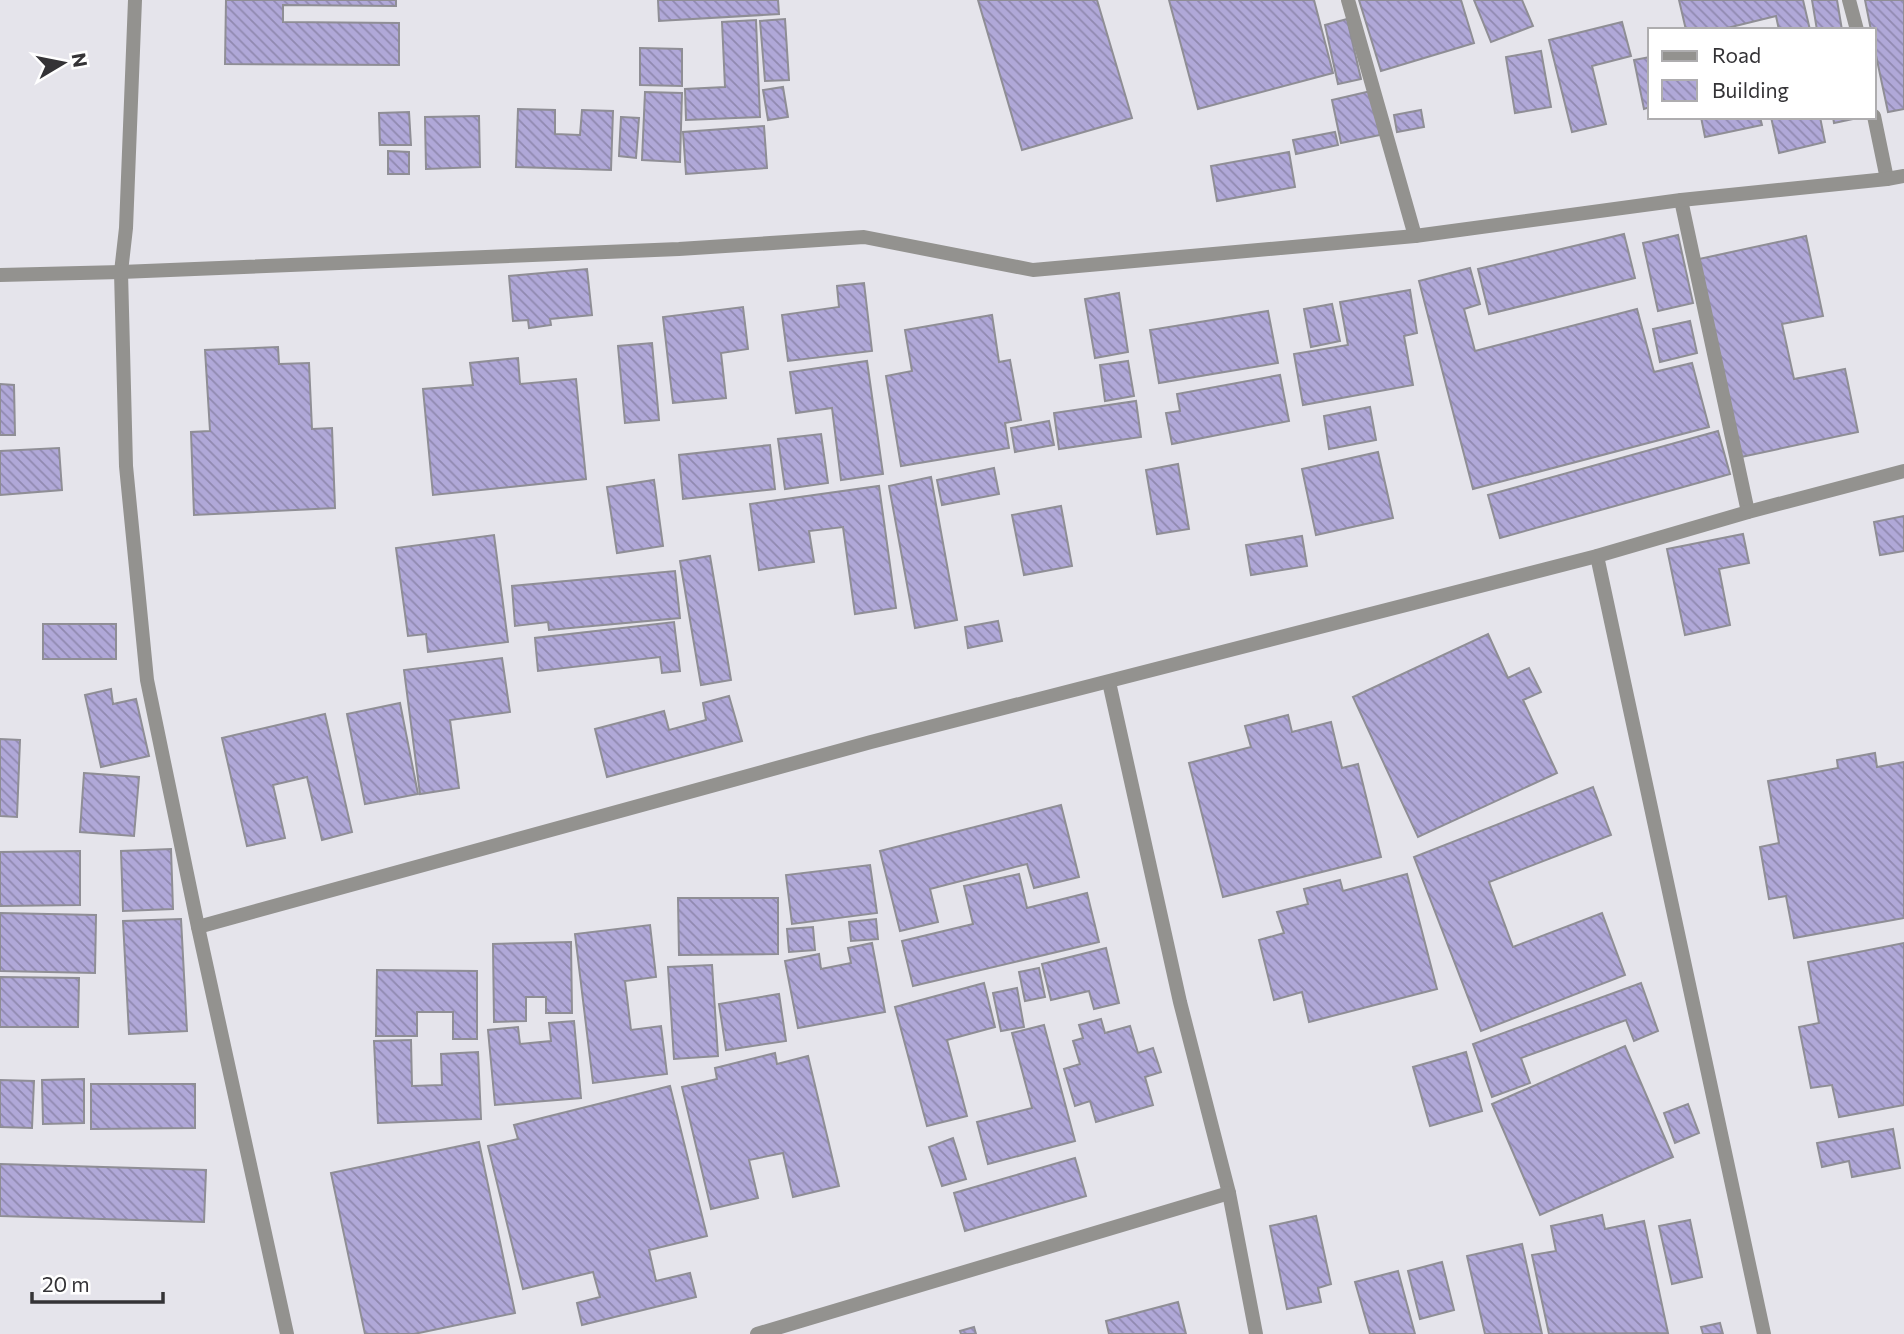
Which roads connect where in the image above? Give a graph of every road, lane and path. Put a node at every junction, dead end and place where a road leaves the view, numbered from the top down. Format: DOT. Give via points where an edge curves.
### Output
graph roads {
  1 [pos="135,0"];
  2 [pos="1348,0"];
  3 [pos="1849,0"];
  4 [pos="1856,28"];
  5 [pos="1875,119"];
  6 [pos="1904,176"];
  7 [pos="1887,179"];
  8 [pos="1681,200"];
  9 [pos="1415,236"];
  10 [pos="121,272"];
  11 [pos="0,275"];
  12 [pos="1904,471"];
  13 [pos="1748,512"];
  14 [pos="1597,556"];
  15 [pos="1109,682"];
  16 [pos="198,927"];
  17 [pos="1229,1193"];
  18 [pos="287,1334"];
  19 [pos="757,1334"];
  20 [pos="1256,1334"];
  21 [pos="1764,1334"];
  1 -- 10 [label="street"];
  2 -- 9 [label="street"];
  3 -- 4 [label="street"];
  5 -- 7 [label="street"];
  6 -- 7 [label="street"];
  7 -- 8 [label="street"];
  8 -- 9 [label="street"];
  8 -- 13 [label="street"];
  9 -- 10 [label="street" via="1033,270 864,237"];
  10 -- 11 [label="street"];
  10 -- 16 [label="street" via="125,466 147,680"];
  12 -- 13 [label="street"];
  13 -- 14 [label="street"];
  14 -- 15 [label="street"];
  14 -- 21 [label="street"];
  15 -- 16 [label="street" via="871,742"];
  15 -- 17 [label="street" via="1180,1002"];
  16 -- 18 [label="street"];
  17 -- 19 [label="street"];
  17 -- 20 [label="street"];
}
